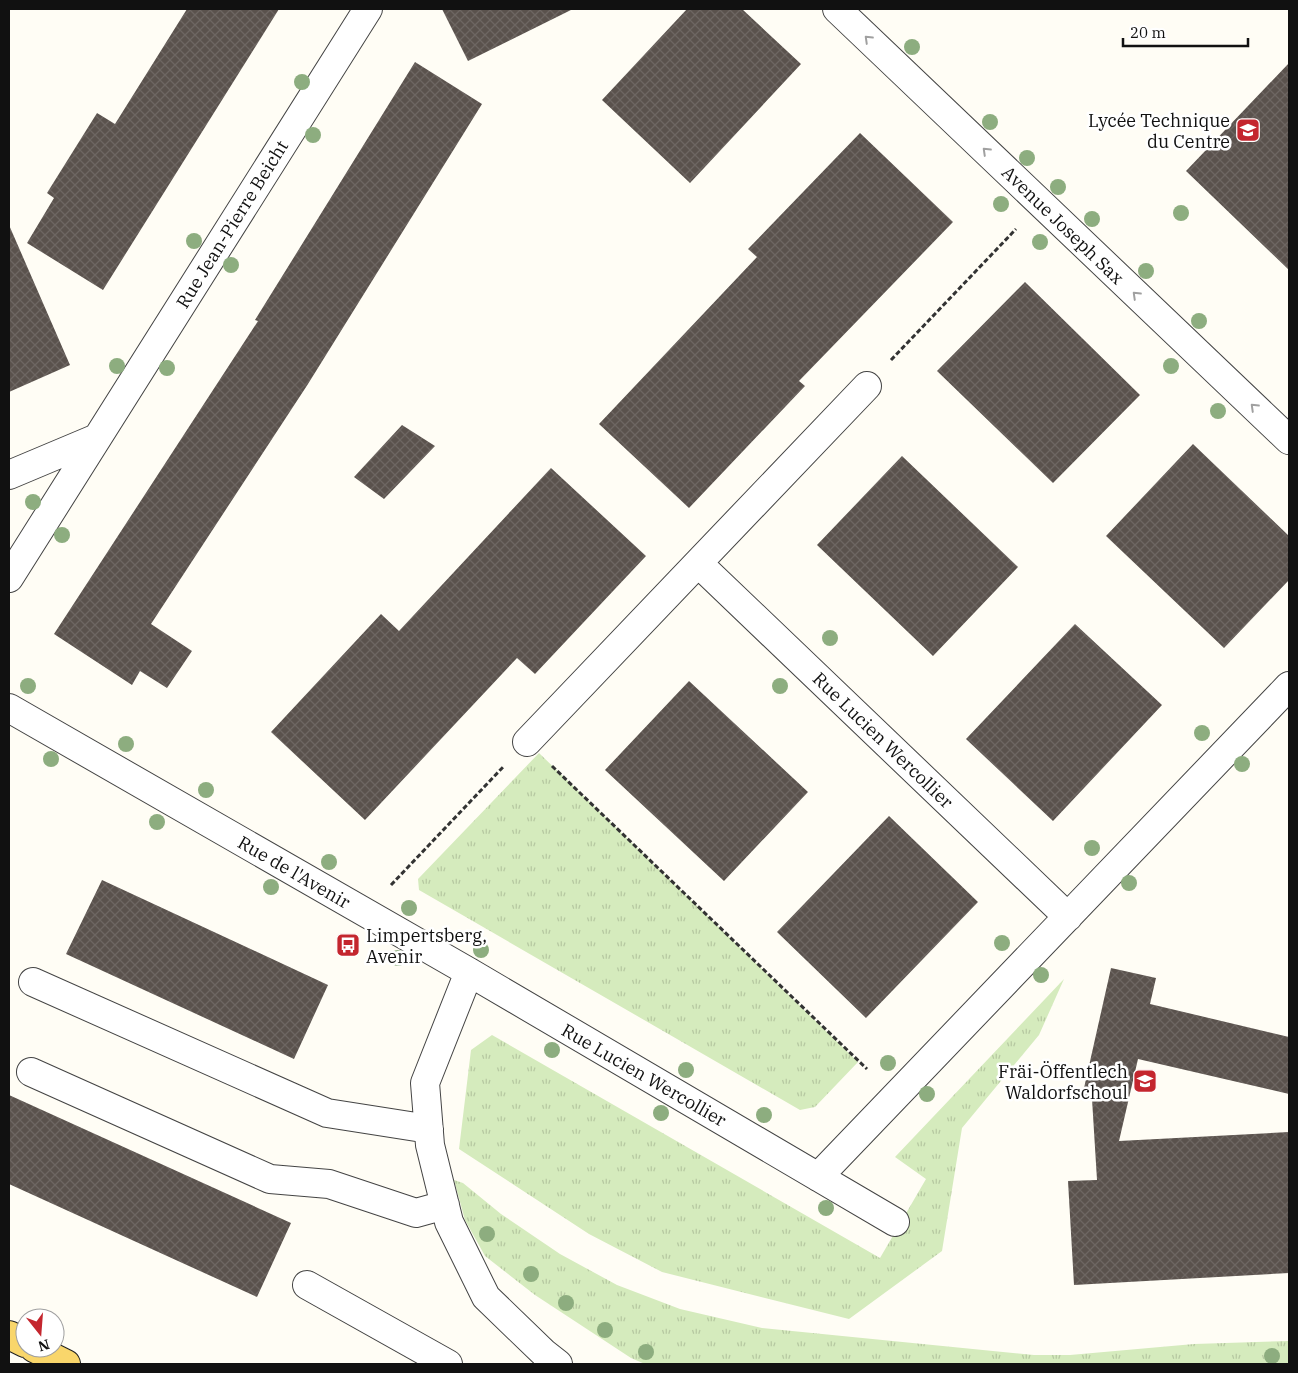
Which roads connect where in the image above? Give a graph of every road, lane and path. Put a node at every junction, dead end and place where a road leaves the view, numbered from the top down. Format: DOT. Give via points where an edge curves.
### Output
graph roads {
  1 [pos="368,9"];
  2 [pos="837,9"];
  3 [pos="1041,203"];
  4 [pos="866,386"];
  5 [pos="97,438"];
  6 [pos="1289,440"];
  7 [pos="9,475"];
  8 [pos="698,563"];
  9 [pos="9,578"];
  10 [pos="1284,701"];
  11 [pos="9,708"];
  12 [pos="527,742"];
  13 [pos="365,913"];
  14 [pos="1068,917"];
  15 [pos="469,972"];
  16 [pos="33,982"];
  17 [pos="867,1069"];
  18 [pos="30,1072"];
  19 [pos="429,1129"];
  20 [pos="818,1178"];
  21 [pos="445,1205"];
  22 [pos="895,1222"];
  23 [pos="307,1285"];
  24 [pos="54,1358"];
  25 [pos="66,1364"];
  26 [pos="448,1364"];
  27 [pos="558,1364"];
  1 -- 5 [label="street, Rue Jean-Pierre Beicht"];
  3 -- 2 [label="street, Avenue Joseph Sax, one-way"];
  3 -- 4 [label="path"];
  6 -- 3 [label="street, Avenue Joseph Sax, one-way"];
  4 -- 8 [label="street"];
  5 -- 7 [label="street"];
  5 -- 9 [label="street, Rue Jean-Pierre Beicht"];
  8 -- 12 [label="street"];
  8 -- 14 [label="street, Rue Lucien Wercollier"];
  10 -- 14 [label="street"];
  11 -- 13 [label="street, Rue de l'Avenir"];
  12 -- 13 [label="path"];
  12 -- 17 [label="path"];
  13 -- 15 [label="street, Rue de l'Avenir"];
  14 -- 20 [label="street"];
  15 -- 19 [label="street" via="425,1083"];
  15 -- 20 [label="street, Rue Lucien Wercollier"];
  16 -- 19 [label="street" via="328,1113"];
  18 -- 21 [label="street" via="270,1179 329,1184 416,1213"];
  19 -- 21 [label="street"];
  20 -- 22 [label="street, Rue Lucien Wercollier"];
  21 -- 27 [label="street" via="449,1222 486,1296"];
  23 -- 26 [label="street"];
  24 -- 25 [label="main road"];
}
